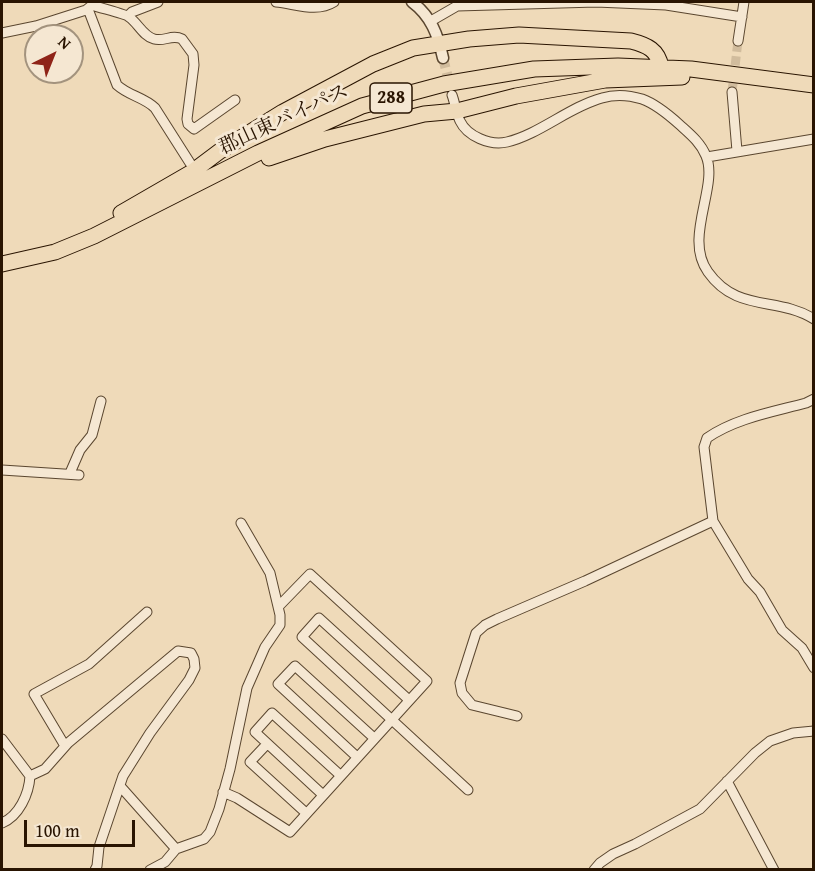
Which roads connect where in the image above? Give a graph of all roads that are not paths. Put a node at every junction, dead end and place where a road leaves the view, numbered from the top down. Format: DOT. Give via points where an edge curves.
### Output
graph roads {
  1 [pos="158,2"];
  2 [pos="276,2"];
  3 [pos="334,2"];
  4 [pos="412,2"];
  5 [pos="564,2"];
  6 [pos="744,2"];
  7 [pos="478,3"];
  8 [pos="646,3"];
  9 [pos="667,3"];
  10 [pos="90,5"];
  11 [pos="128,16"];
  12 [pos="742,17"];
  13 [pos="431,21"];
  14 [pos="2,33"];
  15 [pos="738,41"];
  16 [pos="442,50"];
  17 [pos="661,67"];
  18 [pos="735,76"];
  19 [pos="813,86"];
  20 [pos="732,92"];
  21 [pos="452,94"];
  22 [pos="235,100"];
  23 [pos="457,111"];
  24 [pos="813,139"];
  25 [pos="737,151"];
  26 [pos="707,157"];
  27 [pos="190,163"];
  28 [pos="94,236"];
  29 [pos="71,246"];
  30 [pos="2,264"];
  31 [pos="813,319"];
  32 [pos="813,399"];
  33 [pos="101,401"];
  34 [pos="2,470"];
  35 [pos="713,521"];
  36 [pos="241,523"];
  37 [pos="278,607"];
  38 [pos="147,612"];
  39 [pos="813,668"];
  40 [pos="409,700"];
  41 [pos="517,716"];
  42 [pos="392,719"];
  43 [pos="813,731"];
  44 [pos="374,738"];
  45 [pos="2,739"];
  46 [pos="267,744"];
  47 [pos="65,746"];
  48 [pos="357,757"];
  49 [pos="340,775"];
  50 [pos="30,776"];
  51 [pos="727,781"];
  52 [pos="120,786"];
  53 [pos="468,790"];
  54 [pos="223,792"];
  55 [pos="323,795"];
  56 [pos="306,813"];
  57 [pos="2,822"];
  58 [pos="176,849"];
  59 [pos="94,870"];
  60 [pos="150,870"];
  61 [pos="594,870"];
  62 [pos="774,870"];
  1 -- 11 [label="street"];
  2 -- 3 [label="street" via="316,8"];
  4 -- 13 [label="street"];
  5 -- 7 [label="street"];
  5 -- 8 [label="street"];
  6 -- 12 [label="street"];
  7 -- 13 [label="street" via="453,7"];
  8 -- 9 [label="street"];
  9 -- 12 [label="street"];
  10 -- 11 [label="street"];
  10 -- 14 [label="street" via="36,26"];
  10 -- 27 [label="street" via="117,85 155,108"];
  11 -- 22 [label="street" via="152,39 182,39 193,54 187,119 191,127 194,129"];
  12 -- 15 [label="street"];
  13 -- 16 [label="street"];
  16 -- 17 [label="highway" via="519,35 631,41 650,48"];
  16 -- 29 [label="highway" via="413,48 373,64 284,112"];
  17 -- 18 [label="highway, 郡山東バイパス / 288"];
  17 -- 28 [label="highway, 郡山東バイパス / 288" via="534,69 444,84 362,106"];
  18 -- 19 [label="highway, 郡山東バイパス / 288"];
  18 -- 23 [label="highway" via="605,80"];
  20 -- 25 [label="street"];
  21 -- 23 [label="street"];
  23 -- 26 [label="street" via="469,132 486,141 504,143 594,100 627,95 662,110 692,135"];
  23 -- 28 [label="highway" via="424,114 283,152 139,221"];
  24 -- 25 [label="street"];
  25 -- 26 [label="street"];
  26 -- 31 [label="street" via="709,177 700,229 707,272 728,292 742,299 790,309"];
  28 -- 29 [label="highway, 郡山東バイパス / 288"];
  29 -- 30 [label="highway, 郡山東バイパス / 288"];
  32 -- 35 [label="street" via="742,421 707,438 704,447"];
  33 -- 34 [label="street" via="92,435 80,450 75,474"];
  35 -- 39 [label="street" via="782,630 802,648"];
  35 -- 41 [label="street" via="476,633 461,676 462,693 472,705"];
  36 -- 37 [label="street" via="270,573"];
  37 -- 40 [label="street" via="310,574 427,681"];
  37 -- 54 [label="street" via="280,625 247,688"];
  38 -- 47 [label="street" via="89,664 34,694"];
  40 -- 42 [label="street"];
  40 -- 42 [label="street" via="319,618 302,637"];
  42 -- 44 [label="street"];
  42 -- 53 [label="street"];
  43 -- 51 [label="street" via="770,741"];
  44 -- 48 [label="street"];
  44 -- 48 [label="street" via="295,666 278,684"];
  45 -- 50 [label="street"];
  46 -- 49 [label="street" via="255,732 272,713"];
  46 -- 55 [label="street"];
  46 -- 56 [label="street" via="250,762"];
  47 -- 50 [label="street" via="45,769"];
  47 -- 52 [label="street" via="178,651 191,653 195,668 189,680 133,759"];
  48 -- 49 [label="street"];
  49 -- 55 [label="street"];
  50 -- 57 [label="street" via="15,815"];
  51 -- 61 [label="street" via="700,809 613,854"];
  51 -- 62 [label="street"];
  52 -- 58 [label="street"];
  52 -- 59 [label="street"];
  54 -- 56 [label="street" via="290,832"];
  54 -- 58 [label="street" via="214,824 204,839"];
  55 -- 56 [label="street"];
  58 -- 60 [label="street" via="165,862"];
}
